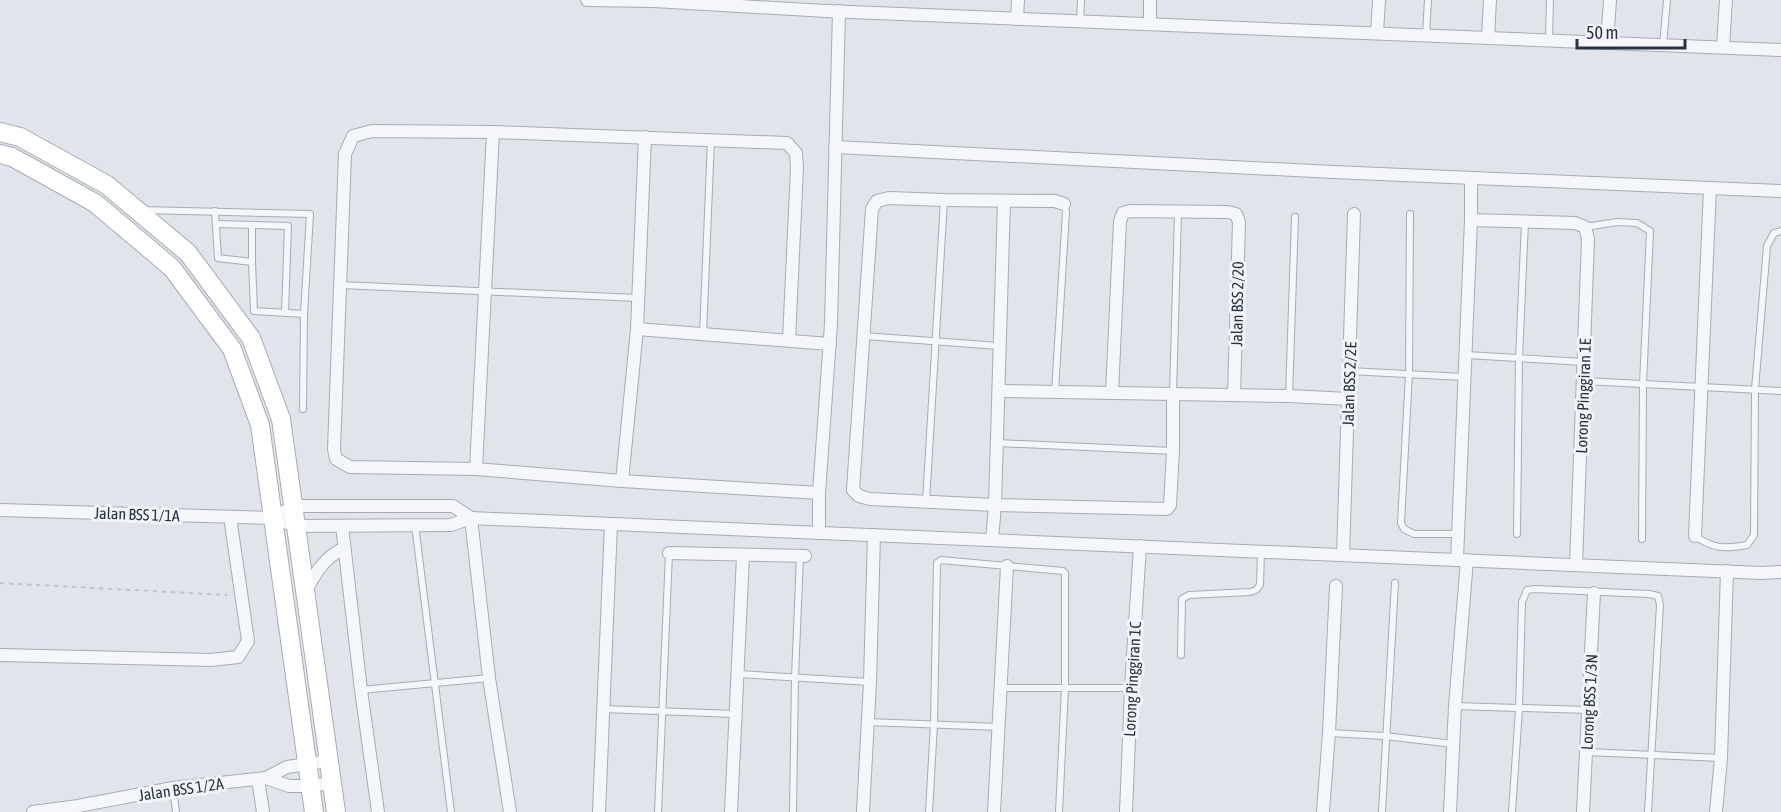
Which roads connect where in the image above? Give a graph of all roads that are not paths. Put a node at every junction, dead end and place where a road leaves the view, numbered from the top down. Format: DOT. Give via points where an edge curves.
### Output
graph roads {
  1 [pos="587,0"];
  2 [pos="1018,0"];
  3 [pos="1081,0"];
  4 [pos="1150,0"];
  5 [pos="1379,0"];
  6 [pos="1428,0"];
  7 [pos="1490,0"];
  8 [pos="1550,0"];
  9 [pos="1610,0"];
  10 [pos="1667,0"];
  11 [pos="1726,0"];
  12 [pos="654,1"];
  13 [pos="717,2"];
  14 [pos="839,11"];
  15 [pos="1017,19"];
  16 [pos="1080,22"];
  17 [pos="1150,24"];
  18 [pos="1377,33"];
  19 [pos="1426,36"];
  20 [pos="1488,38"];
  21 [pos="1549,41"];
  22 [pos="1607,43"];
  23 [pos="1663,45"];
  24 [pos="1723,47"];
  25 [pos="1781,50"];
  26 [pos="0,132"];
  27 [pos="493,132"];
  28 [pos="645,136"];
  29 [pos="711,139"];
  30 [pos="835,147"];
  31 [pos="0,154"];
  32 [pos="1471,178"];
  33 [pos="1710,188"];
  34 [pos="1781,191"];
  35 [pos="944,200"];
  36 [pos="1004,201"];
  37 [pos="1064,204"];
  38 [pos="136,210"];
  39 [pos="215,211"];
  40 [pos="1178,211"];
  41 [pos="1410,213"];
  42 [pos="1354,214"];
  43 [pos="1295,217"];
  44 [pos="1471,220"];
  45 [pos="1525,222"];
  46 [pos="216,224"];
  47 [pos="252,225"];
  48 [pos="1585,227"];
  49 [pos="1781,231"];
  50 [pos="252,262"];
  51 [pos="339,285"];
  52 [pos="484,291"];
  53 [pos="639,298"];
  54 [pos="285,313"];
  55 [pos="304,314"];
  56 [pos="637,329"];
  57 [pos="704,334"];
  58 [pos="864,336"];
  59 [pos="789,340"];
  60 [pos="936,341"];
  61 [pos="830,344"];
  62 [pos="1000,346"];
  63 [pos="1465,355"];
  64 [pos="1519,358"];
  65 [pos="1584,362"];
  66 [pos="1349,371"];
  67 [pos="1409,374"];
  68 [pos="1464,377"];
  69 [pos="1584,381"];
  70 [pos="1643,384"];
  71 [pos="1702,388"];
  72 [pos="1755,389"];
  73 [pos="999,390"];
  74 [pos="1781,391"];
  75 [pos="1055,392"];
  76 [pos="1112,393"];
  77 [pos="1173,394"];
  78 [pos="1234,395"];
  79 [pos="1289,396"];
  80 [pos="1349,399"];
  81 [pos="303,409"];
  82 [pos="997,443"];
  83 [pos="1173,452"];
  84 [pos="476,469"];
  85 [pos="622,480"];
  86 [pos="819,493"];
  87 [pos="926,502"];
  88 [pos="996,505"];
  89 [pos="293,506"];
  90 [pos="0,510"];
  91 [pos="230,517"];
  92 [pos="274,518"];
  93 [pos="471,518"];
  94 [pos="611,524"];
  95 [pos="415,525"];
  96 [pos="296,526"];
  97 [pos="342,526"];
  98 [pos="819,533"];
  99 [pos="1458,534"];
  100 [pos="1517,534"];
  101 [pos="874,535"];
  102 [pos="1695,536"];
  103 [pos="1642,539"];
  104 [pos="992,540"];
  105 [pos="1140,546"];
  106 [pos="344,548"];
  107 [pos="1261,551"];
  108 [pos="669,553"];
  109 [pos="1343,555"];
  110 [pos="742,556"];
  111 [pos="803,556"];
  112 [pos="1462,560"];
  113 [pos="1576,565"];
  114 [pos="1007,566"];
  115 [pos="1727,571"];
  116 [pos="1781,572"];
  117 [pos="1395,583"];
  118 [pos="1336,586"];
  119 [pos="1594,592"];
  120 [pos="305,594"];
  121 [pos="0,655"];
  122 [pos="1181,656"];
  123 [pos="738,674"];
  124 [pos="795,676"];
  125 [pos="489,678"];
  126 [pos="870,682"];
  127 [pos="434,683"];
  128 [pos="1001,688"];
  129 [pos="1065,688"];
  130 [pos="1131,688"];
  131 [pos="361,690"];
  132 [pos="1455,706"];
  133 [pos="603,709"];
  134 [pos="1519,709"];
  135 [pos="1588,710"];
  136 [pos="664,712"];
  137 [pos="736,714"];
  138 [pos="868,722"];
  139 [pos="934,724"];
  140 [pos="999,727"];
  141 [pos="1329,733"];
  142 [pos="1385,736"];
  143 [pos="1454,744"];
  144 [pos="1587,752"];
  145 [pos="1651,754"];
  146 [pos="1721,758"];
  147 [pos="329,761"];
  148 [pos="307,765"];
  149 [pos="262,778"];
  150 [pos="332,783"];
  151 [pos="310,786"];
  152 [pos="173,788"];
  153 [pos="79,809"];
  154 [pos="33,812"];
  155 [pos="176,812"];
  156 [pos="262,812"];
  157 [pos="314,812"];
  158 [pos="336,812"];
  159 [pos="378,812"];
  160 [pos="451,812"];
  161 [pos="510,812"];
  162 [pos="599,812"];
  163 [pos="658,812"];
  164 [pos="731,812"];
  165 [pos="793,812"];
  166 [pos="863,812"];
  167 [pos="929,812"];
  168 [pos="994,812"];
  169 [pos="1059,812"];
  170 [pos="1126,812"];
  171 [pos="1323,812"];
  172 [pos="1382,812"];
  173 [pos="1450,812"];
  174 [pos="1512,812"];
  175 [pos="1583,812"];
  176 [pos="1648,812"];
  177 [pos="1716,812"];
  1 -- 12 [label="street"];
  2 -- 15 [label="street"];
  3 -- 16 [label="lane"];
  4 -- 17 [label="street"];
  5 -- 18 [label="street"];
  6 -- 19 [label="lane"];
  7 -- 20 [label="street"];
  8 -- 21 [label="lane"];
  9 -- 22 [label="street"];
  10 -- 23 [label="lane"];
  11 -- 24 [label="street"];
  12 -- 13 [label="street"];
  13 -- 14 [label="street"];
  14 -- 15 [label="street"];
  14 -- 30 [label="street"];
  15 -- 16 [label="street"];
  16 -- 17 [label="street"];
  17 -- 18 [label="street"];
  18 -- 19 [label="street"];
  19 -- 20 [label="street"];
  20 -- 21 [label="street"];
  21 -- 22 [label="street"];
  22 -- 23 [label="street"];
  23 -- 24 [label="street"];
  24 -- 25 [label="street"];
  26 -- 38 [label="street" via="20,136 107,185"];
  27 -- 28 [label="street"];
  27 -- 51 [label="street" via="372,131 353,136 345,154"];
  27 -- 52 [label="street"];
  28 -- 29 [label="street"];
  28 -- 53 [label="street"];
  29 -- 57 [label="lane"];
  29 -- 59 [label="street" via="788,143 796,153"];
  30 -- 32 [label="street"];
  30 -- 61 [label="street"];
  31 -- 92 [label="street" via="95,203 172,268 232,349 260,425"];
  32 -- 33 [label="street"];
  32 -- 44 [label="street"];
  33 -- 34 [label="street"];
  33 -- 71 [label="street"];
  35 -- 36 [label="street"];
  35 -- 58 [label="street" via="889,198 877,201 872,209"];
  35 -- 60 [label="lane"];
  36 -- 37 [label="street"];
  36 -- 62 [label="street"];
  37 -- 75 [label="lane"];
  38 -- 39 [label="lane"];
  38 -- 89 [label="street" via="188,254 251,338 281,419"];
  39 -- 46 [label="lane"];
  39 -- 55 [label="lane" via="310,214"];
  40 -- 76 [label="street" via="1130,211 1123,213 1120,221"];
  40 -- 77 [label="lane"];
  40 -- 78 [label="street, Jalan BSS 2/20" via="1227,212 1236,214 1239,222"];
  41 -- 67 [label="lane"];
  42 -- 66 [label="street, Jalan BSS 2/2E"];
  43 -- 79 [label="lane"];
  44 -- 45 [label="street"];
  44 -- 63 [label="street"];
  45 -- 48 [label="street" via="1575,223"];
  45 -- 64 [label="lane"];
  46 -- 47 [label="lane"];
  46 -- 50 [label="lane" via="218,258"];
  47 -- 50 [label="lane"];
  47 -- 54 [label="lane" via="288,226"];
  48 -- 65 [label="street, Lorong Pinggiran 1E" via="1588,239"];
  48 -- 70 [label="lane" via="1636,223 1650,231"];
  49 -- 72 [label="lane" via="1774,233 1767,246"];
  50 -- 54 [label="lane" via="254,311"];
  51 -- 52 [label="lane"];
  51 -- 84 [label="street" via="336,459 350,467"];
  52 -- 53 [label="lane"];
  52 -- 84 [label="street"];
  53 -- 56 [label="street"];
  54 -- 55 [label="lane"];
  55 -- 81 [label="lane"];
  56 -- 57 [label="street"];
  56 -- 85 [label="street"];
  57 -- 59 [label="street"];
  58 -- 60 [label="lane"];
  58 -- 87 [label="street" via="853,490 870,499"];
  59 -- 61 [label="street"];
  60 -- 62 [label="lane"];
  60 -- 87 [label="lane"];
  61 -- 86 [label="street"];
  62 -- 73 [label="street"];
  63 -- 64 [label="lane"];
  63 -- 68 [label="street"];
  64 -- 65 [label="lane"];
  64 -- 100 [label="lane"];
  65 -- 69 [label="street, Lorong Pinggiran 1E"];
  66 -- 67 [label="lane"];
  66 -- 80 [label="street, Jalan BSS 2/2E"];
  67 -- 68 [label="lane"];
  67 -- 99 [label="lane" via="1401,524 1414,534"];
  68 -- 99 [label="street"];
  69 -- 70 [label="lane"];
  69 -- 113 [label="street, Lorong Pinggiran 1E"];
  70 -- 71 [label="lane"];
  70 -- 103 [label="lane"];
  71 -- 72 [label="lane"];
  71 -- 102 [label="street"];
  72 -- 74 [label="lane"];
  72 -- 102 [label="lane" via="1754,535 1747,545 1732,547 1710,546"];
  73 -- 75 [label="street"];
  73 -- 82 [label="street"];
  75 -- 76 [label="street"];
  76 -- 77 [label="street"];
  77 -- 78 [label="street"];
  77 -- 83 [label="street"];
  78 -- 79 [label="street"];
  79 -- 80 [label="street"];
  80 -- 109 [label="street, Jalan BSS 2/2E"];
  82 -- 83 [label="lane"];
  82 -- 88 [label="street"];
  83 -- 88 [label="street" via="1167,509"];
  84 -- 85 [label="street"];
  85 -- 86 [label="street"];
  86 -- 98 [label="street"];
  87 -- 88 [label="street"];
  88 -- 104 [label="street"];
  89 -- 92 [label="street"];
  89 -- 93 [label="street" via="453,506"];
  89 -- 96 [label="street"];
  90 -- 91 [label="street, Jalan BSS 1/1A"];
  91 -- 92 [label="street, Jalan BSS 1/1A"];
  91 -- 121 [label="street" via="248,641 238,657 211,660"];
  92 -- 96 [label="street"];
  92 -- 148 [label="street"];
  93 -- 94 [label="street"];
  93 -- 95 [label="street" via="451,525"];
  93 -- 125 [label="street"];
  94 -- 98 [label="street"];
  94 -- 133 [label="street"];
  95 -- 97 [label="street"];
  95 -- 127 [label="lane"];
  96 -- 97 [label="street"];
  96 -- 120 [label="street"];
  97 -- 106 [label="street"];
  98 -- 101 [label="street"];
  99 -- 112 [label="street"];
  101 -- 104 [label="street"];
  101 -- 126 [label="street"];
  104 -- 105 [label="street"];
  105 -- 107 [label="street"];
  105 -- 130 [label="street, Lorong Pinggiran 1C"];
  106 -- 120 [label="street" via="322,563"];
  106 -- 131 [label="street"];
  107 -- 109 [label="street"];
  107 -- 122 [label="lane" via="1260,585 1256,590 1189,595 1182,599"];
  108 -- 110 [label="street"];
  108 -- 136 [label="lane"];
  109 -- 112 [label="street"];
  110 -- 111 [label="street"];
  110 -- 123 [label="street"];
  111 -- 124 [label="lane"];
  112 -- 113 [label="street"];
  112 -- 132 [label="street"];
  113 -- 115 [label="street"];
  114 -- 128 [label="street"];
  114 -- 129 [label="lane" via="1065,573"];
  114 -- 139 [label="lane" via="937,562"];
  115 -- 116 [label="street"];
  115 -- 146 [label="street"];
  117 -- 142 [label="lane"];
  118 -- 141 [label="street"];
  119 -- 134 [label="lane" via="1527,590 1522,602"];
  119 -- 135 [label="street, Lorong BSS 1/3N"];
  119 -- 145 [label="lane" via="1658,596"];
  120 -- 147 [label="street"];
  123 -- 124 [label="lane"];
  123 -- 137 [label="street"];
  124 -- 126 [label="lane"];
  124 -- 165 [label="lane"];
  125 -- 127 [label="lane"];
  125 -- 161 [label="street"];
  126 -- 138 [label="street"];
  127 -- 131 [label="lane"];
  127 -- 160 [label="lane"];
  128 -- 129 [label="lane"];
  128 -- 140 [label="street"];
  129 -- 130 [label="lane"];
  129 -- 169 [label="lane"];
  130 -- 170 [label="street, Lorong Pinggiran 1C"];
  131 -- 159 [label="street"];
  132 -- 134 [label="lane"];
  132 -- 143 [label="street"];
  133 -- 136 [label="lane"];
  133 -- 162 [label="street"];
  134 -- 135 [label="lane"];
  134 -- 174 [label="lane"];
  135 -- 144 [label="street, Lorong BSS 1/3N"];
  136 -- 137 [label="lane"];
  136 -- 163 [label="lane"];
  137 -- 164 [label="street"];
  138 -- 139 [label="lane"];
  138 -- 166 [label="street"];
  139 -- 140 [label="lane"];
  139 -- 167 [label="lane"];
  140 -- 168 [label="street"];
  141 -- 142 [label="lane"];
  141 -- 171 [label="street"];
  142 -- 143 [label="lane"];
  142 -- 172 [label="lane"];
  143 -- 173 [label="street"];
  144 -- 145 [label="lane"];
  144 -- 175 [label="street, Lorong BSS 1/3N"];
  145 -- 146 [label="lane"];
  145 -- 176 [label="lane"];
  146 -- 177 [label="street"];
  147 -- 148 [label="street"];
  147 -- 150 [label="street"];
  148 -- 149 [label="street" via="287,767"];
  148 -- 151 [label="street"];
  149 -- 151 [label="street" via="289,786"];
  149 -- 152 [label="street, Jalan BSS 1/2A"];
  149 -- 156 [label="street"];
  150 -- 151 [label="street"];
  150 -- 158 [label="street"];
  151 -- 157 [label="street"];
  152 -- 153 [label="street, Jalan BSS 1/2A"];
  152 -- 155 [label="lane"];
  153 -- 154 [label="street, Jalan BSS 1/2A"];
}
